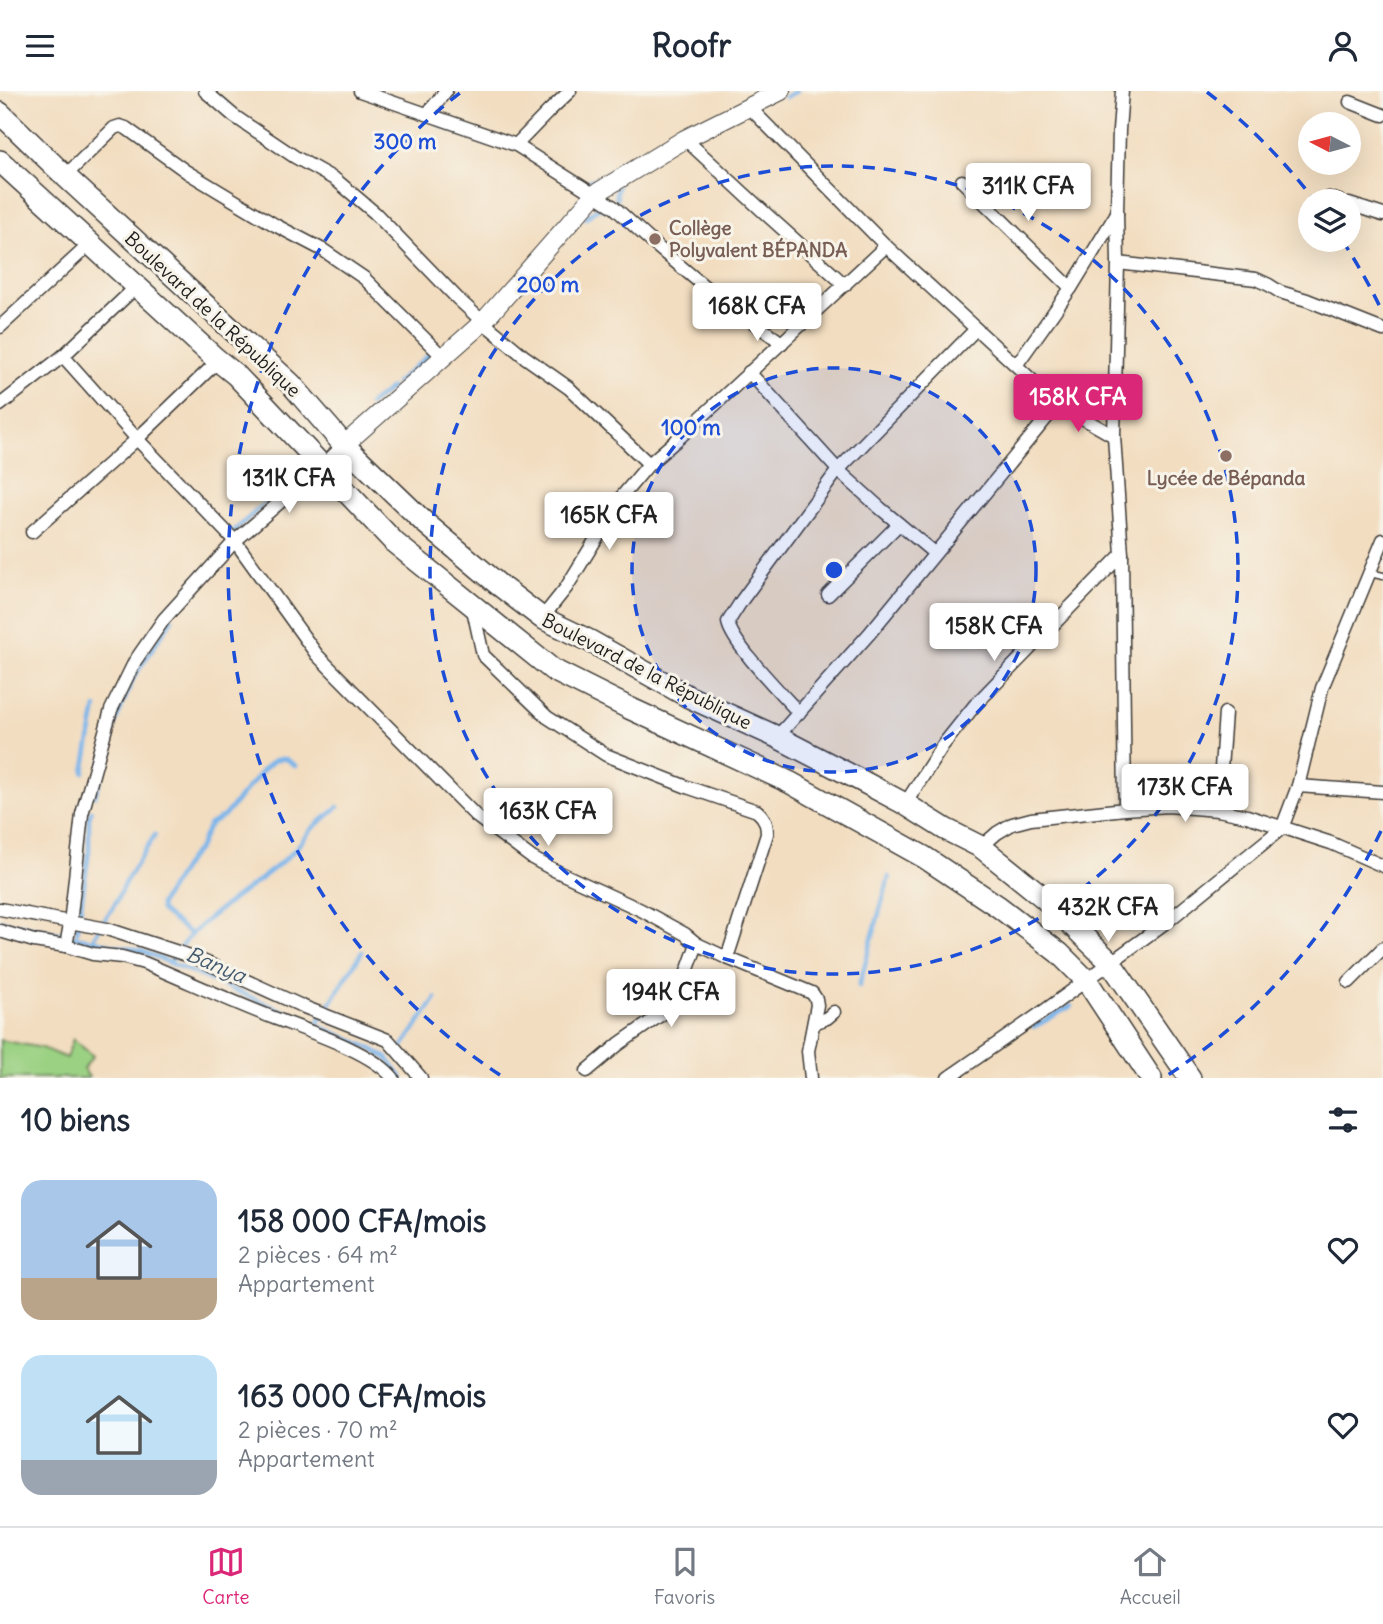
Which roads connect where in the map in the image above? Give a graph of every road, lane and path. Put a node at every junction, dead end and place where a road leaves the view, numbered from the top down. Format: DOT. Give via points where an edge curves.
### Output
graph roads {
  1 [pos="205,91"];
  2 [pos="360,91"];
  3 [pos="446,91"];
  4 [pos="570,91"];
  5 [pos="781,91"];
  6 [pos="1122,91"];
  7 [pos="1350,103"];
  8 [pos="750,108"];
  9 [pos="0,113"];
  10 [pos="427,114"];
  11 [pos="1383,115"];
  12 [pos="685,139"];
  13 [pos="516,145"];
  14 [pos="2,168"];
  15 [pos="65,176"];
  16 [pos="962,181"];
  17 [pos="595,194"];
  18 [pos="1361,209"];
  19 [pos="1117,212"];
  20 [pos="1383,215"];
  21 [pos="90,244"];
  22 [pos="886,246"];
  23 [pos="1118,263"];
  24 [pos="845,285"];
  25 [pos="137,286"];
  26 [pos="1071,288"];
  27 [pos="483,322"];
  28 [pos="0,327"];
  29 [pos="976,329"];
  30 [pos="1383,330"];
  31 [pos="782,343"];
  32 [pos="63,356"];
  33 [pos="443,357"];
  34 [pos="218,361"];
  35 [pos="1017,365"];
  36 [pos="749,372"];
  37 [pos="1058,404"];
  38 [pos="0,405"];
  39 [pos="1114,436"];
  40 [pos="137,439"];
  41 [pos="344,445"];
  42 [pos="649,464"];
  43 [pos="323,465"];
  44 [pos="838,470"];
  45 [pos="899,524"];
  46 [pos="32,532"];
  47 [pos="1383,540"];
  48 [pos="235,541"];
  49 [pos="934,554"];
  50 [pos="1122,554"];
  51 [pos="1370,573"];
  52 [pos="1383,576"];
  53 [pos="828,595"];
  54 [pos="472,605"];
  55 [pos="542,618"];
  56 [pos="799,713"];
  57 [pos="1225,713"];
  58 [pos="777,737"];
  59 [pos="1298,786"];
  60 [pos="1383,792"];
  61 [pos="905,804"];
  62 [pos="1125,809"];
  63 [pos="1218,810"];
  64 [pos="1282,828"];
  65 [pos="981,847"];
  66 [pos="1383,866"];
  67 [pos="0,909"];
  68 [pos="0,931"];
  69 [pos="68,935"];
  70 [pos="697,944"];
  71 [pos="1383,948"];
  72 [pos="727,958"];
  73 [pos="1110,963"];
  74 [pos="1087,981"];
  75 [pos="1349,982"];
  76 [pos="834,1012"];
  77 [pos="814,1023"];
  78 [pos="587,1071"];
  79 [pos="393,1078"];
  80 [pos="421,1078"];
  81 [pos="811,1078"];
  82 [pos="948,1078"];
  83 [pos="1151,1078"];
  84 [pos="1190,1078"];
  1 -- 27 [label="street" via="234,116 336,180"];
  2 -- 10 [label="street"];
  3 -- 10 [label="street"];
  4 -- 13 [label="street"];
  5 -- 8 [label="street"];
  6 -- 19 [label="street"];
  7 -- 11 [label="street"];
  8 -- 12 [label="street"];
  8 -- 22 [label="street"];
  9 -- 15 [label="main road, Boulevard de la République"];
  10 -- 13 [label="street"];
  12 -- 17 [label="street"];
  12 -- 24 [label="street"];
  13 -- 17 [label="street"];
  14 -- 21 [label="main road, Boulevard de la République"];
  15 -- 33 [label="street" via="114,128 126,128 187,172 364,278"];
  15 -- 41 [label="main road, Boulevard de la République" via="291,384"];
  16 -- 26 [label="street"];
  17 -- 27 [label="street"];
  17 -- 31 [label="street" via="711,292"];
  18 -- 20 [label="street"];
  19 -- 23 [label="street"];
  19 -- 26 [label="street"];
  21 -- 25 [label="main road, Boulevard de la République"];
  21 -- 28 [label="street"];
  22 -- 24 [label="street"];
  22 -- 29 [label="street"];
  23 -- 30 [label="street" via="1256,279"];
  23 -- 39 [label="street"];
  24 -- 31 [label="street"];
  25 -- 32 [label="street"];
  25 -- 34 [label="main road, Boulevard de la République"];
  26 -- 35 [label="street"];
  27 -- 33 [label="street"];
  27 -- 42 [label="street" via="569,388"];
  29 -- 35 [label="street"];
  29 -- 44 [label="street"];
  31 -- 36 [label="street"];
  32 -- 38 [label="street"];
  32 -- 40 [label="street"];
  33 -- 41 [label="street"];
  34 -- 40 [label="street"];
  34 -- 43 [label="main road, Boulevard de la République"];
  35 -- 37 [label="street"];
  36 -- 42 [label="street"];
  36 -- 44 [label="street"];
  37 -- 39 [label="street"];
  37 -- 49 [label="street"];
  39 -- 50 [label="street"];
  40 -- 46 [label="street"];
  40 -- 48 [label="street"];
  41 -- 43 [label="street"];
  41 -- 55 [label="main road, Boulevard de la République" via="424,522"];
  42 -- 55 [label="street" via="623,495 566,588"];
  43 -- 48 [label="street"];
  43 -- 54 [label="main road, Boulevard de la République" via="395,543"];
  44 -- 45 [label="street"];
  44 -- 56 [label="street" via="727,625"];
  45 -- 49 [label="street"];
  45 -- 53 [label="street"];
  47 -- 51 [label="street"];
  48 -- 69 [label="street" via="164,619 135,661 111,710 82,814"];
  48 -- 70 [label="street" via="317,655 476,816 532,858 641,910"];
  49 -- 56 [label="street"];
  50 -- 61 [label="street" via="975,705"];
  50 -- 62 [label="street"];
  51 -- 52 [label="lane"];
  51 -- 59 [label="street" via="1322,688"];
  54 -- 72 [label="street" via="483,655 547,717 606,755 763,816 767,834"];
  54 -- 74 [label="main road, Boulevard de la République" via="553,670 789,782 924,857 1059,953"];
  55 -- 58 [label="main road, Boulevard de la République" via="690,697"];
  56 -- 58 [label="street"];
  57 -- 63 [label="street"];
  58 -- 61 [label="main road, Boulevard de la République"];
  59 -- 60 [label="street"];
  59 -- 64 [label="street"];
  61 -- 65 [label="main road, Boulevard de la République"];
  62 -- 63 [label="street"];
  62 -- 65 [label="street" via="1012,824"];
  63 -- 64 [label="street"];
  64 -- 66 [label="street"];
  64 -- 73 [label="street"];
  65 -- 73 [label="main road, Boulevard de la République" via="1043,897"];
  67 -- 69 [label="street"];
  68 -- 69 [label="street" via="34,941"];
  69 -- 79 [label="street" via="93,954 145,963 320,1035 372,1061"];
  69 -- 80 [label="street" via="107,929 196,958 388,1040"];
  70 -- 72 [label="street"];
  70 -- 78 [label="street" via="669,1010"];
  71 -- 75 [label="street"];
  72 -- 77 [label="street" via="812,993 817,1005"];
  73 -- 74 [label="street"];
  73 -- 84 [label="main road, Boulevard de la République"];
  74 -- 82 [label="street"];
  74 -- 83 [label="main road, Boulevard de la République"];
  76 -- 77 [label="street"];
  77 -- 81 [label="street" via="808,1051"];
}
